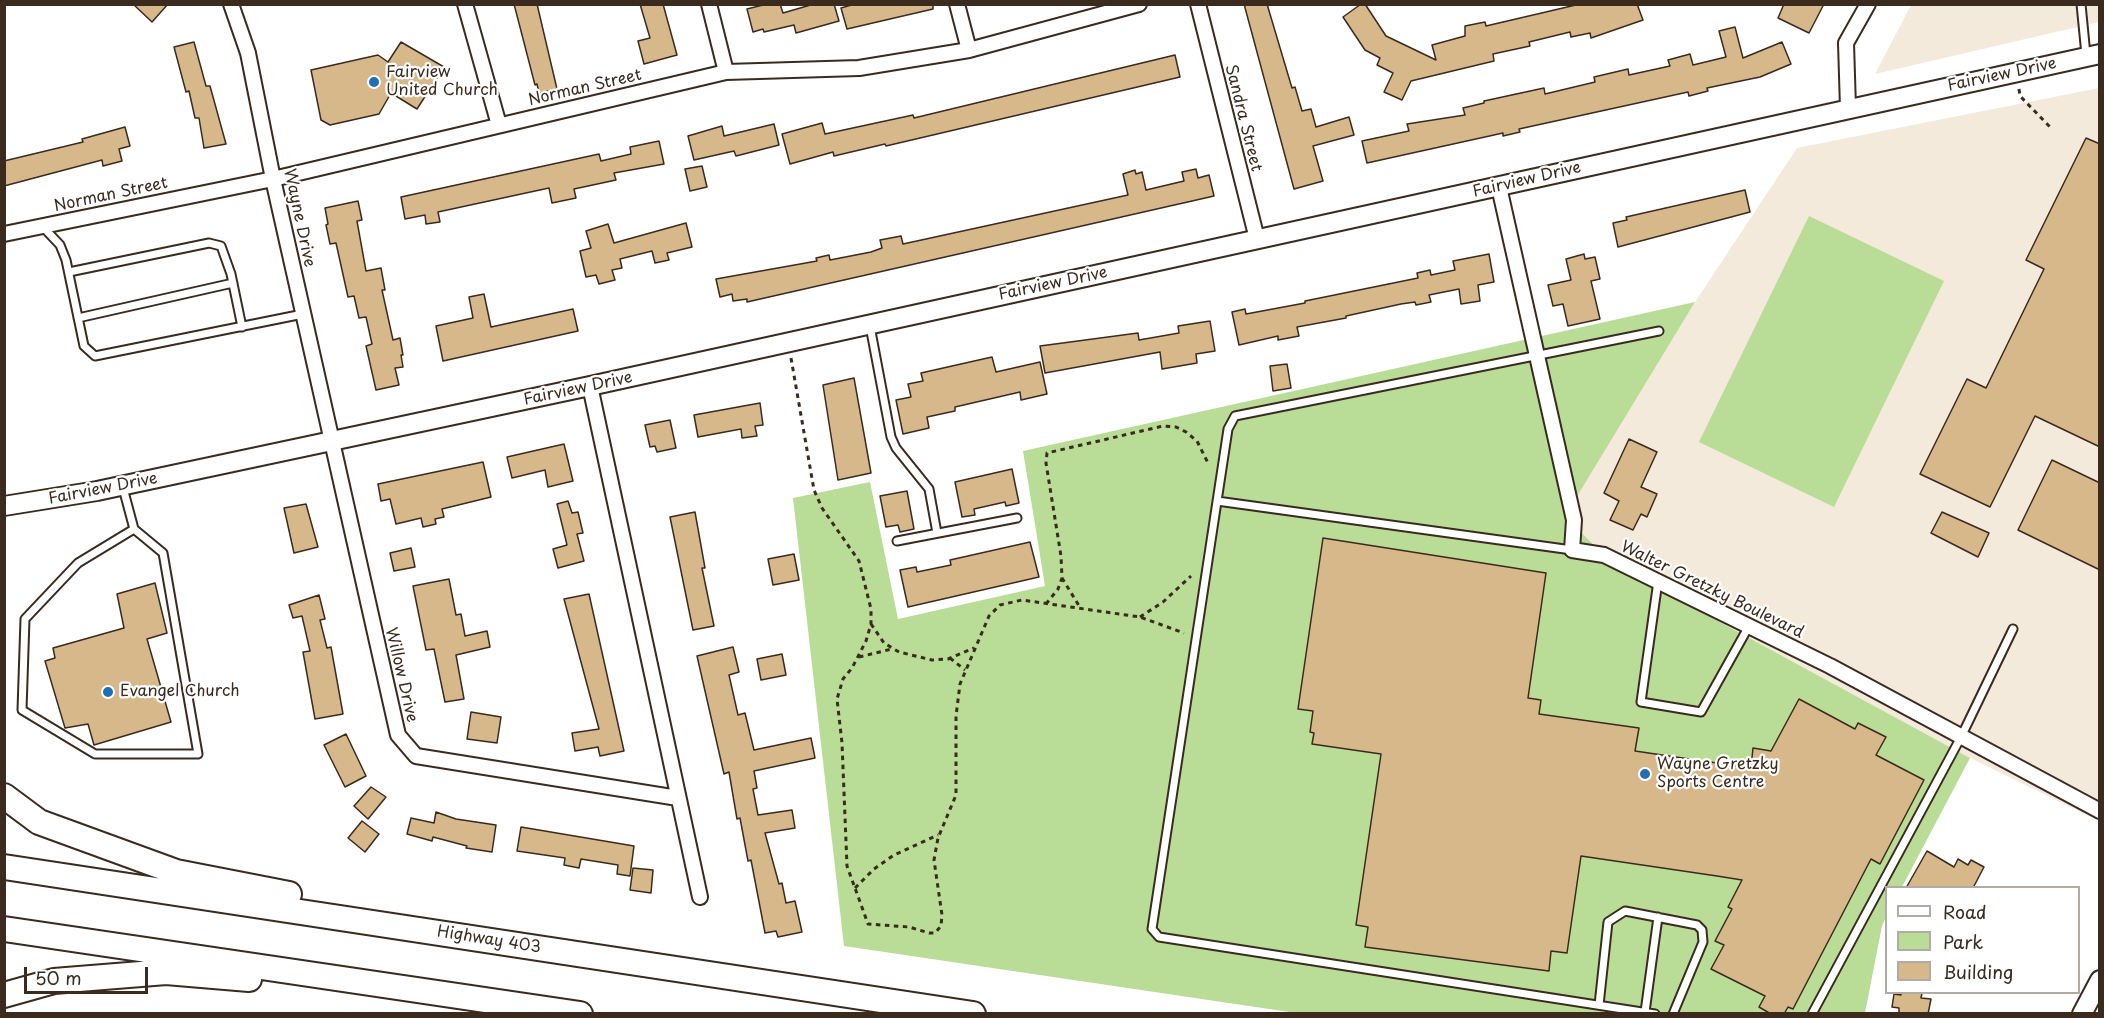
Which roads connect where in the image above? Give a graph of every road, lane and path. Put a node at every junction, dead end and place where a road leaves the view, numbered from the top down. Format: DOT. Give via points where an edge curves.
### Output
graph roads {
  1 [pos="231,4"];
  2 [pos="465,4"];
  3 [pos="709,4"];
  4 [pos="957,4"];
  5 [pos="1139,4"];
  6 [pos="1198,4"];
  7 [pos="1868,4"];
  8 [pos="2081,4"];
  9 [pos="969,50"];
  10 [pos="2093,56"];
  11 [pos="726,72"];
  12 [pos="2018,73"];
  13 [pos="1848,108"];
  14 [pos="499,124"];
  15 [pos="2050,126"];
  16 [pos="273,178"];
  17 [pos="1499,187"];
  18 [pos="42,226"];
  19 [pos="4,234"];
  20 [pos="1257,239"];
  21 [pos="69,272"];
  22 [pos="233,283"];
  23 [pos="303,314"];
  24 [pos="78,318"];
  25 [pos="870,325"];
  26 [pos="242,327"];
  27 [pos="1659,331"];
  28 [pos="789,343"];
  29 [pos="1537,356"];
  30 [pos="590,386"];
  31 [pos="332,441"];
  32 [pos="1208,464"];
  33 [pos="122,485"];
  34 [pos="1217,501"];
  35 [pos="4,506"];
  36 [pos="1017,518"];
  37 [pos="134,529"];
  38 [pos="937,533"];
  39 [pos="897,541"];
  40 [pos="1572,550"];
  41 [pos="1191,576"];
  42 [pos="1062,578"];
  43 [pos="1658,581"];
  44 [pos="1046,604"];
  45 [pos="1081,609"];
  46 [pos="1140,617"];
  47 [pos="871,624"];
  48 [pos="1749,626"];
  49 [pos="2013,629"];
  50 [pos="1184,633"];
  51 [pos="975,647"];
  52 [pos="893,649"];
  53 [pos="859,657"];
  54 [pos="950,658"];
  55 [pos="965,670"];
  56 [pos="1961,737"];
  57 [pos="4,796"];
  58 [pos="678,798"];
  59 [pos="2100,811"];
  60 [pos="939,834"];
  61 [pos="4,867"];
  62 [pos="855,888"];
  63 [pos="700,897"];
  64 [pos="1658,917"];
  65 [pos="4,929"];
  66 [pos="475,938"];
  67 [pos="2100,980"];
  68 [pos="393,985"];
  69 [pos="4,995"];
  70 [pos="1599,1005"];
  71 [pos="1645,1012"];
  72 [pos="580,1014"];
  73 [pos="973,1014"];
  74 [pos="1655,1014"];
  75 [pos="1673,1014"];
  76 [pos="1812,1014"];
  77 [pos="2082,1014"];
  1 -- 16 [label="street, Wayne Drive" via="248,53"];
  2 -- 14 [label="street"];
  3 -- 11 [label="street"];
  4 -- 9 [label="street"];
  5 -- 9 [label="street, Norman Street"];
  6 -- 20 [label="street, Sandra Street"];
  7 -- 13 [label="street" via="1846,43"];
  8 -- 10 [label="lane"];
  9 -- 11 [label="street, Norman Street" via="859,68"];
  10 -- 12 [label="main road, Fairview Drive"];
  11 -- 14 [label="street, Norman Street"];
  12 -- 13 [label="main road, Fairview Drive"];
  12 -- 15 [label="path" via="2020,96"];
  13 -- 17 [label="main road, Fairview Drive"];
  14 -- 16 [label="street, Norman Street"];
  16 -- 18 [label="street, Norman Street"];
  16 -- 23 [label="street, Wayne Drive"];
  17 -- 20 [label="main road, Fairview Drive"];
  17 -- 29 [label="street"];
  18 -- 19 [label="street, Norman Street"];
  18 -- 21 [label="lane" via="60,245"];
  20 -- 25 [label="main road, Fairview Drive"];
  21 -- 22 [label="lane" via="209,243 221,246"];
  21 -- 24 [label="lane"];
  22 -- 24 [label="lane"];
  22 -- 26 [label="lane"];
  23 -- 26 [label="lane"];
  23 -- 31 [label="street, Wayne Drive"];
  24 -- 26 [label="lane" via="84,346 96,356"];
  25 -- 28 [label="main road, Fairview Drive"];
  25 -- 38 [label="lane" via="891,437 929,489"];
  27 -- 29 [label="lane"];
  28 -- 30 [label="main road, Fairview Drive"];
  28 -- 47 [label="path" via="814,490 859,561"];
  29 -- 34 [label="lane" via="1235,416 1228,429"];
  29 -- 40 [label="street" via="1574,520"];
  30 -- 31 [label="main road, Fairview Drive"];
  30 -- 58 [label="street"];
  31 -- 33 [label="main road, Fairview Drive"];
  31 -- 58 [label="street, Willow Drive" via="398,735 416,756"];
  32 -- 42 [label="path" via="1197,441 1176,427 1163,426 1047,453"];
  33 -- 35 [label="main road, Fairview Drive"];
  33 -- 37 [label="lane"];
  34 -- 40 [label="lane"];
  34 -- 70 [label="lane" via="1152,928 1159,937"];
  36 -- 38 [label="lane"];
  37 -- 37 [label="lane" via="163,553 198,754 95,754 22,710 25,619 78,563"];
  38 -- 39 [label="lane"];
  40 -- 43 [label="street, Walter Gretzky Boulevard" via="1604,555"];
  41 -- 46 [label="path"];
  42 -- 44 [label="path"];
  42 -- 45 [label="path"];
  43 -- 48 [label="street, Walter Gretzky Boulevard"];
  43 -- 48 [label="lane" via="1641,702 1701,712"];
  44 -- 45 [label="path"];
  44 -- 51 [label="path" via="1022,600 1000,604 989,616"];
  45 -- 46 [label="path"];
  46 -- 50 [label="path"];
  47 -- 52 [label="path"];
  47 -- 53 [label="path"];
  48 -- 56 [label="street, Walter Gretzky Boulevard"];
  49 -- 56 [label="lane"];
  51 -- 54 [label="path"];
  51 -- 55 [label="path"];
  52 -- 53 [label="path"];
  52 -- 54 [label="path" via="932,660"];
  53 -- 62 [label="path" via="843,679 837,699 847,866"];
  54 -- 55 [label="path"];
  55 -- 60 [label="path" via="956,716 956,795"];
  56 -- 59 [label="street, Walter Gretzky Boulevard"];
  56 -- 76 [label="lane"];
  57 -- 66 [label="highway" via="39,822 176,872 397,916"];
  58 -- 63 [label="street"];
  60 -- 62 [label="path" via="894,855"];
  60 -- 62 [label="path" via="934,860 942,915 941,926 935,933 868,924"];
  61 -- 66 [label="highway, Highway 403"];
  64 -- 70 [label="lane" via="1624,911 1608,922"];
  64 -- 71 [label="lane"];
  64 -- 75 [label="lane" via="1697,925 1702,930 1703,942"];
  65 -- 68 [label="highway"];
  66 -- 73 [label="highway, Highway 403"];
  67 -- 77 [label="main road"];
  68 -- 69 [label="highway" via="336,986 166,972 54,981"];
  68 -- 72 [label="highway"];
  70 -- 71 [label="lane"];
  71 -- 74 [label="lane"];
}
